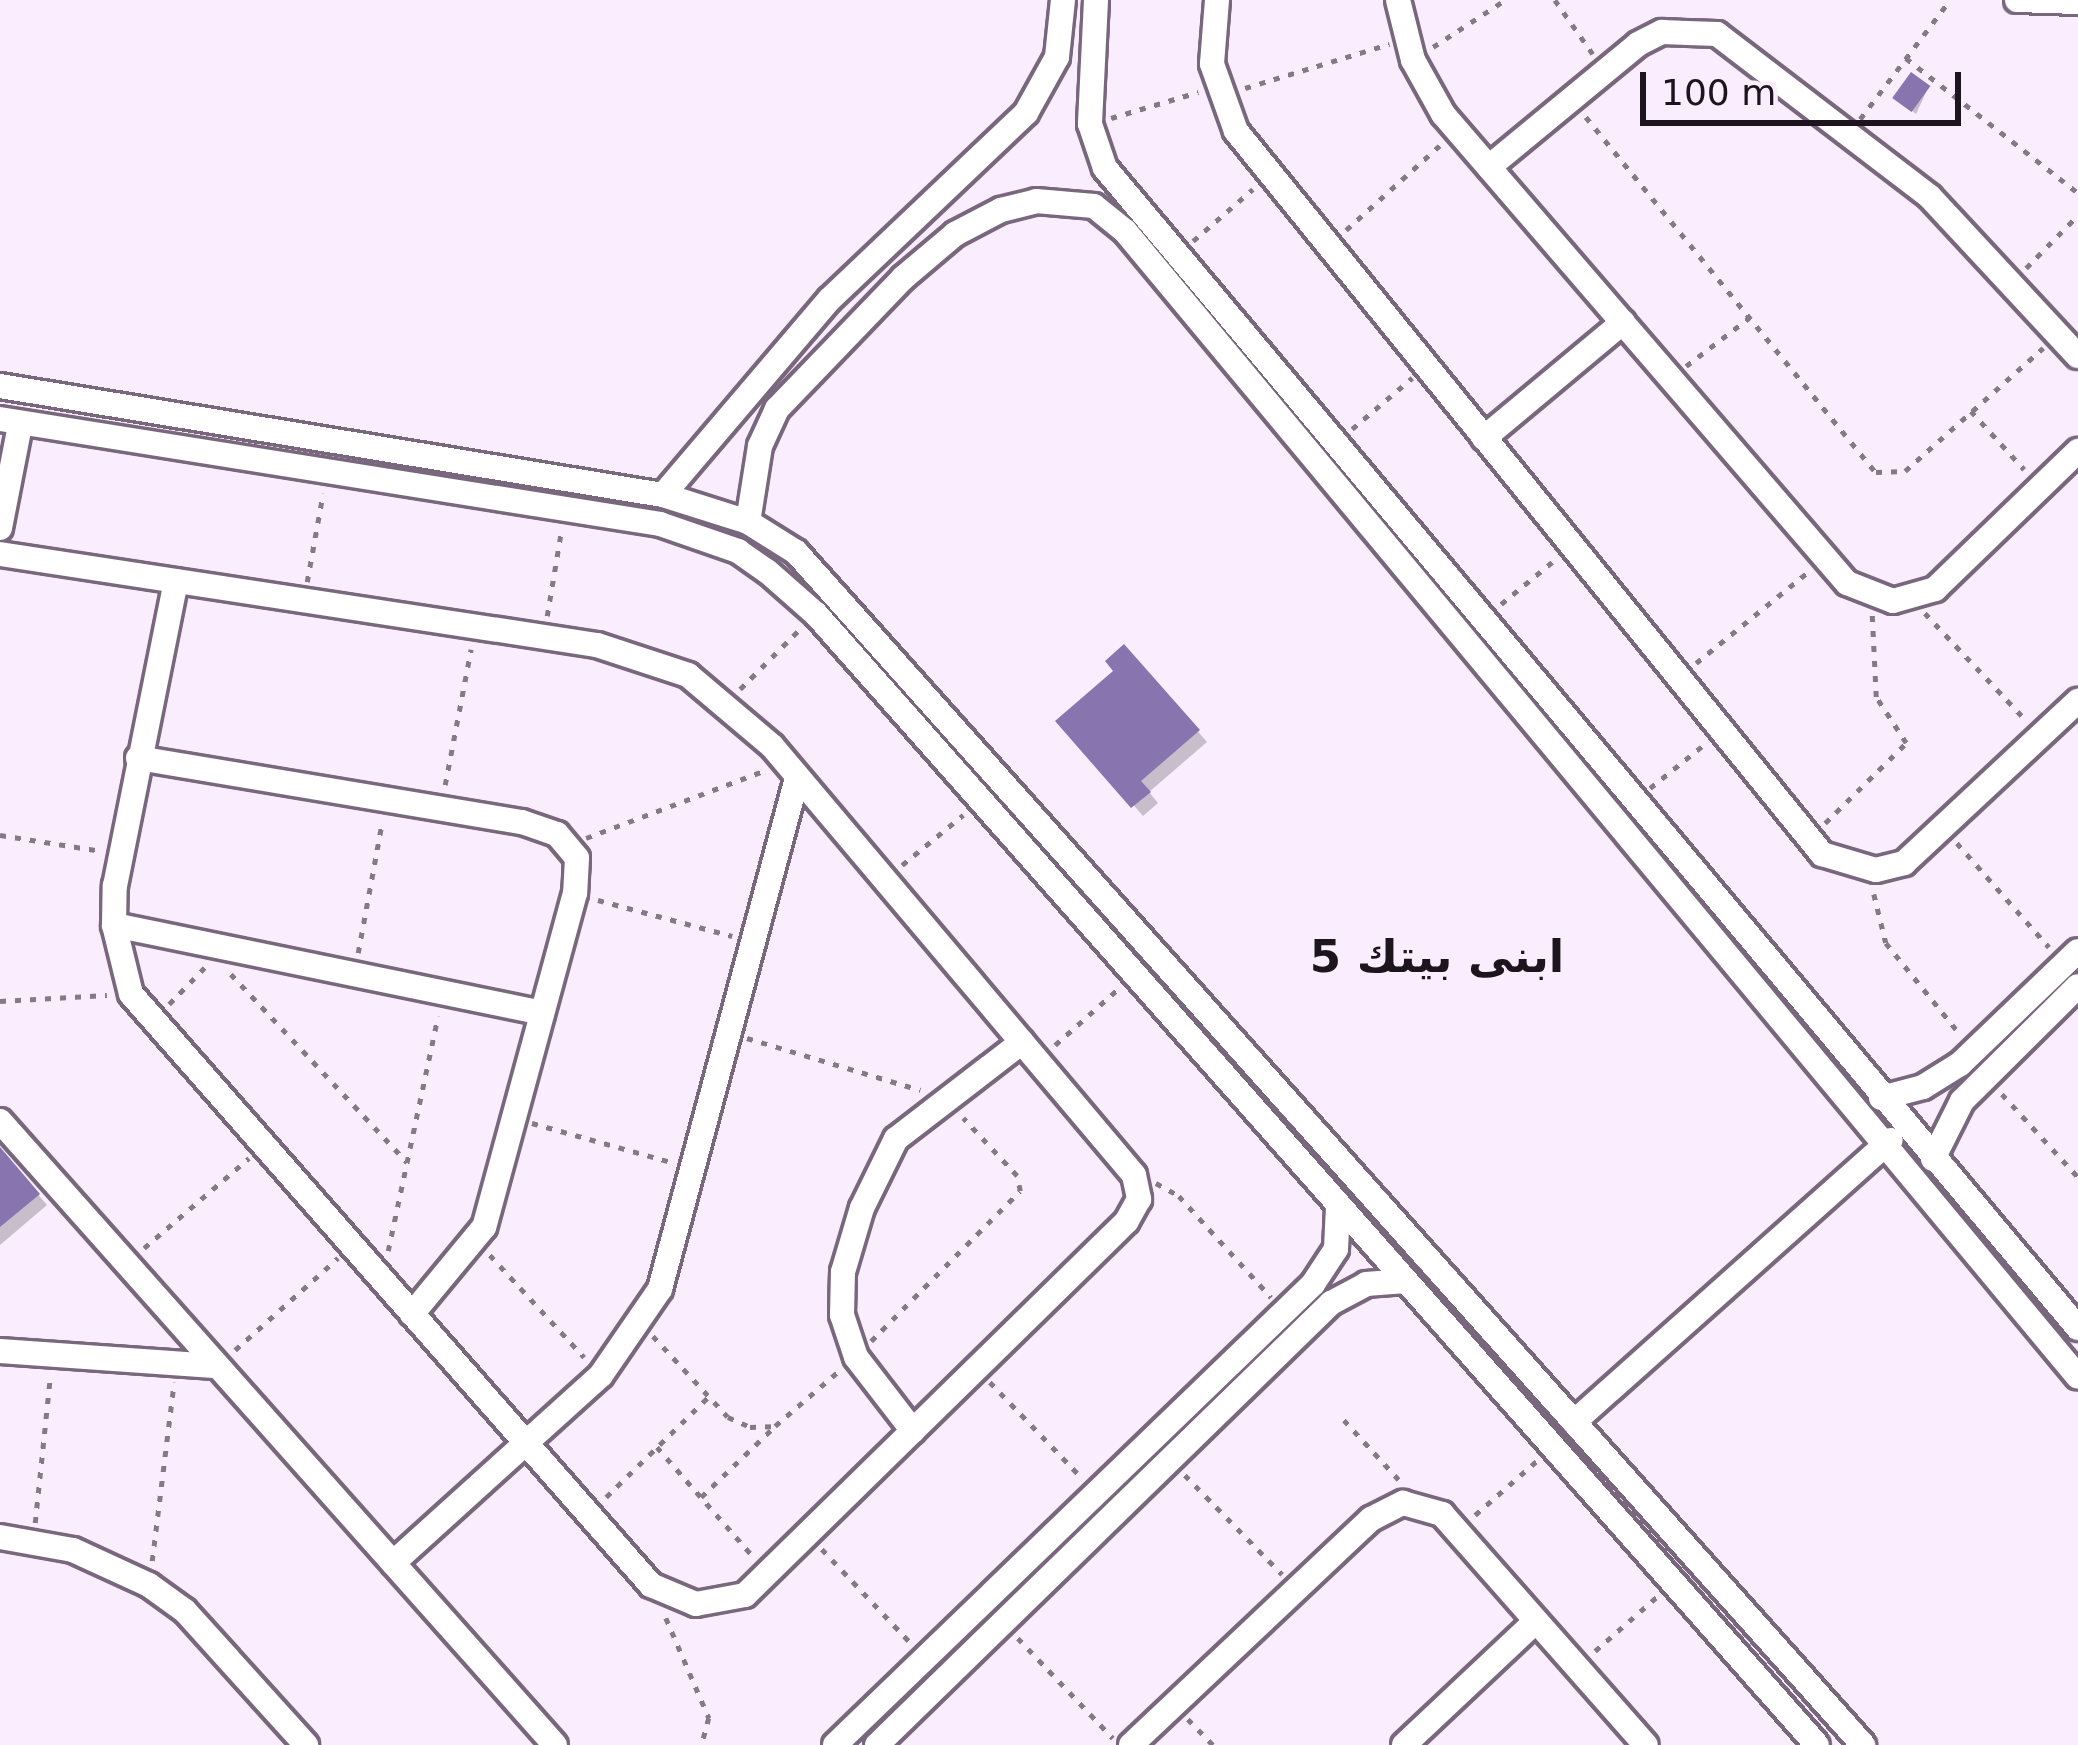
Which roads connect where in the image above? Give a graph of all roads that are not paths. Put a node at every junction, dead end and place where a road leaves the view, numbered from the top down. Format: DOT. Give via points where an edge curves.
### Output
graph roads {
  1 [pos="1063,0"];
  2 [pos="1096,0"];
  3 [pos="1216,0"];
  4 [pos="1398,0"];
  5 [pos="2017,0"];
  6 [pos="2078,2"];
  7 [pos="1057,57"];
  8 [pos="1091,60"];
  9 [pos="1489,167"];
  10 [pos="1129,198"];
  11 [pos="928,208"];
  12 [pos="1108,215"];
  13 [pos="955,234"];
  14 [pos="1623,322"];
  15 [pos="2078,356"];
  16 [pos="0,386"];
  17 [pos="10,422"];
  18 [pos="1484,438"];
  19 [pos="2078,451"];
  20 [pos="663,495"];
  21 [pos="748,522"];
  22 [pos="0,528"];
  23 [pos="0,554"];
  24 [pos="176,581"];
  25 [pos="2078,701"];
  26 [pos="138,758"];
  27 [pos="791,771"];
  28 [pos="1699,878"];
  29 [pos="1677,898"];
  30 [pos="114,926"];
  31 [pos="2073,968"];
  32 [pos="542,1013"];
  33 [pos="1030,1051"];
  34 [pos="1967,1058"];
  35 [pos="1982,1081"];
  36 [pos="1881,1098"];
  37 [pos="0,1121"];
  38 [pos="1906,1126"];
  39 [pos="1882,1148"];
  40 [pos="1933,1159"];
  41 [pos="1338,1207"];
  42 [pos="1406,1281"];
  43 [pos="1322,1294"];
  44 [pos="412,1314"];
  45 [pos="2078,1328"];
  46 [pos="0,1351"];
  47 [pos="217,1366"];
  48 [pos="2078,1377"];
  49 [pos="1574,1422"];
  50 [pos="913,1431"];
  51 [pos="527,1445"];
  52 [pos="1143,1449"];
  53 [pos="1168,1467"];
  54 [pos="0,1537"];
  55 [pos="393,1563"];
  56 [pos="982,1607"];
  57 [pos="1536,1621"];
  58 [pos="1004,1626"];
  59 [pos="307,1745"];
  60 [pos="554,1745"];
  61 [pos="835,1745"];
  62 [pos="877,1745"];
  63 [pos="1131,1745"];
  64 [pos="1404,1745"];
  65 [pos="1646,1745"];
  66 [pos="1817,1745"];
  67 [pos="1864,1745"];
  1 -- 7 [label="street"];
  2 -- 8 [label="street"];
  3 -- 18 [label="street" via="1217,92 1270,174"];
  4 -- 9 [label="street" via="1409,49 1456,130"];
  5 -- 6 [label="street"];
  7 -- 8 [label="street"];
  7 -- 11 [label="street" via="1009,135"];
  8 -- 10 [label="street" via="1090,124 1105,168"];
  9 -- 14 [label="street"];
  9 -- 15 [label="street" via="1662,32 1717,34 1944,209"];
  10 -- 12 [label="street"];
  10 -- 28 [label="street"];
  11 -- 13 [label="street"];
  11 -- 20 [label="street" via="830,299"];
  12 -- 13 [label="street" via="1068,200 1036,201"];
  12 -- 29 [label="street"];
  13 -- 21 [label="street" via="855,322 777,409 760,446"];
  14 -- 18 [label="street"];
  14 -- 19 [label="street" via="1826,557 1872,597 1913,600 1935,589"];
  16 -- 20 [label="street"];
  17 -- 22 [label="street"];
  17 -- 41 [label="street" via="697,533 752,561 816,614"];
  18 -- 25 [label="street" via="1808,839 1847,867 1904,862"];
  20 -- 21 [label="street"];
  21 -- 49 [label="street" via="838,591"];
  23 -- 24 [label="street"];
  24 -- 26 [label="street"];
  24 -- 27 [label="street" via="644,656 728,702"];
  26 -- 30 [label="street"];
  26 -- 32 [label="street" via="522,823 569,844 577,858 575,893"];
  27 -- 33 [label="street"];
  27 -- 51 [label="street" via="670,1262 642,1324"];
  28 -- 29 [label="street"];
  28 -- 36 [label="street"];
  29 -- 39 [label="street"];
  30 -- 32 [label="street"];
  30 -- 44 [label="street" via="130,994"];
  31 -- 34 [label="street"];
  31 -- 35 [label="street"];
  32 -- 44 [label="street" via="478,1242"];
  33 -- 50 [label="street" via="921,1113 880,1168 843,1272 842,1315 856,1357"];
  33 -- 50 [label="street" via="1134,1175 1139,1199 1126,1222"];
  34 -- 35 [label="street"];
  34 -- 36 [label="street" via="1923,1087"];
  35 -- 40 [label="street" via="1949,1118"];
  36 -- 38 [label="street"];
  37 -- 47 [label="street"];
  38 -- 39 [label="street"];
  38 -- 40 [label="street"];
  39 -- 48 [label="street"];
  39 -- 49 [label="street"];
  40 -- 45 [label="street"];
  41 -- 42 [label="street"];
  41 -- 43 [label="street"];
  42 -- 43 [label="street"];
  42 -- 66 [label="street"];
  43 -- 52 [label="street" via="1285,1312"];
  43 -- 53 [label="street"];
  44 -- 51 [label="street"];
  46 -- 47 [label="street"];
  47 -- 55 [label="street"];
  49 -- 67 [label="street"];
  50 -- 51 [label="street" via="770,1575 722,1603 684,1601 651,1585"];
  51 -- 55 [label="street"];
  52 -- 53 [label="street"];
  52 -- 56 [label="street"];
  53 -- 58 [label="street"];
  54 -- 59 [label="street" via="33,1540 149,1585 184,1611"];
  55 -- 60 [label="street"];
  56 -- 58 [label="street"];
  56 -- 61 [label="street"];
  57 -- 63 [label="street" via="1457,1531 1421,1504 1385,1508"];
  57 -- 64 [label="street"];
  57 -- 65 [label="street"];
  58 -- 62 [label="street"];
}
